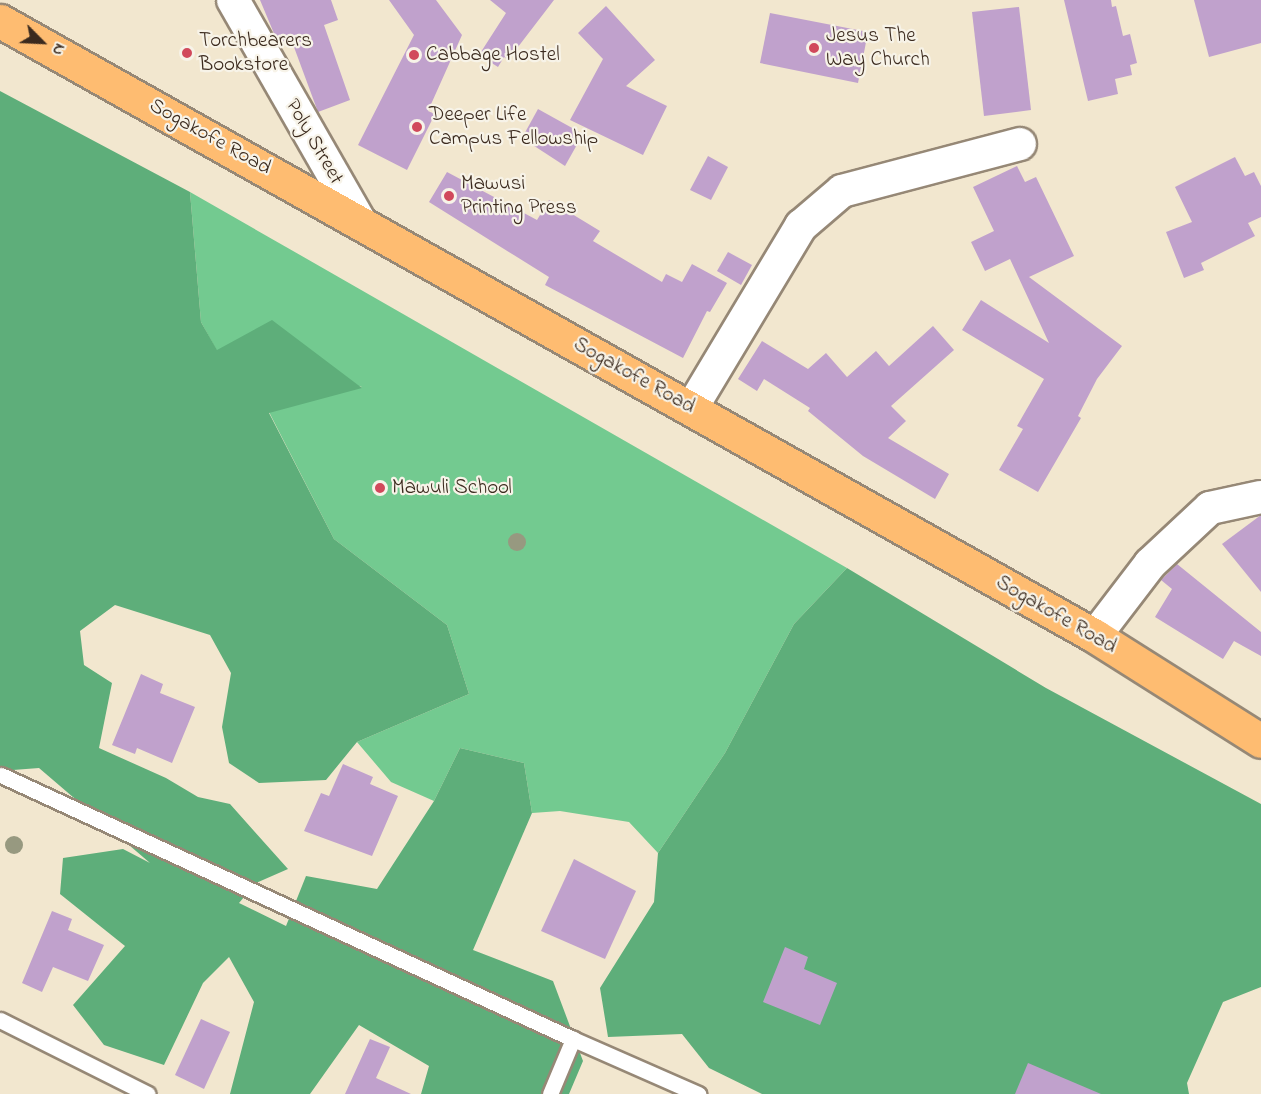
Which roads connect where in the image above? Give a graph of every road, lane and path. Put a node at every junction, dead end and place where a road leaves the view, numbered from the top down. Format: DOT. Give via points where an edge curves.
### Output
graph roads {
  1 [pos="233,0"];
  2 [pos="0,21"];
  3 [pos="1020,144"];
  4 [pos="360,222"];
  5 [pos="691,409"];
  6 [pos="1261,497"];
  7 [pos="1095,636"];
  8 [pos="1261,741"];
  9 [pos="1,775"];
  10 [pos="0,1020"];
  11 [pos="573,1039"];
  12 [pos="148,1094"];
  13 [pos="550,1094"];
  14 [pos="698,1094"];
  1 -- 4 [label="street, Poly Street"];
  2 -- 4 [label="main road, Sogakofe Road"];
  3 -- 5 [label="street" via="842,191 801,226"];
  4 -- 5 [label="main road, Sogakofe Road"];
  5 -- 7 [label="main road, Sogakofe Road"];
  6 -- 7 [label="street" via="1210,508 1150,564"];
  7 -- 8 [label="main road, Sogakofe Road"];
  9 -- 11 [label="lane"];
  10 -- 12 [label="lane"];
  11 -- 13 [label="lane"];
  11 -- 14 [label="lane"];
}
